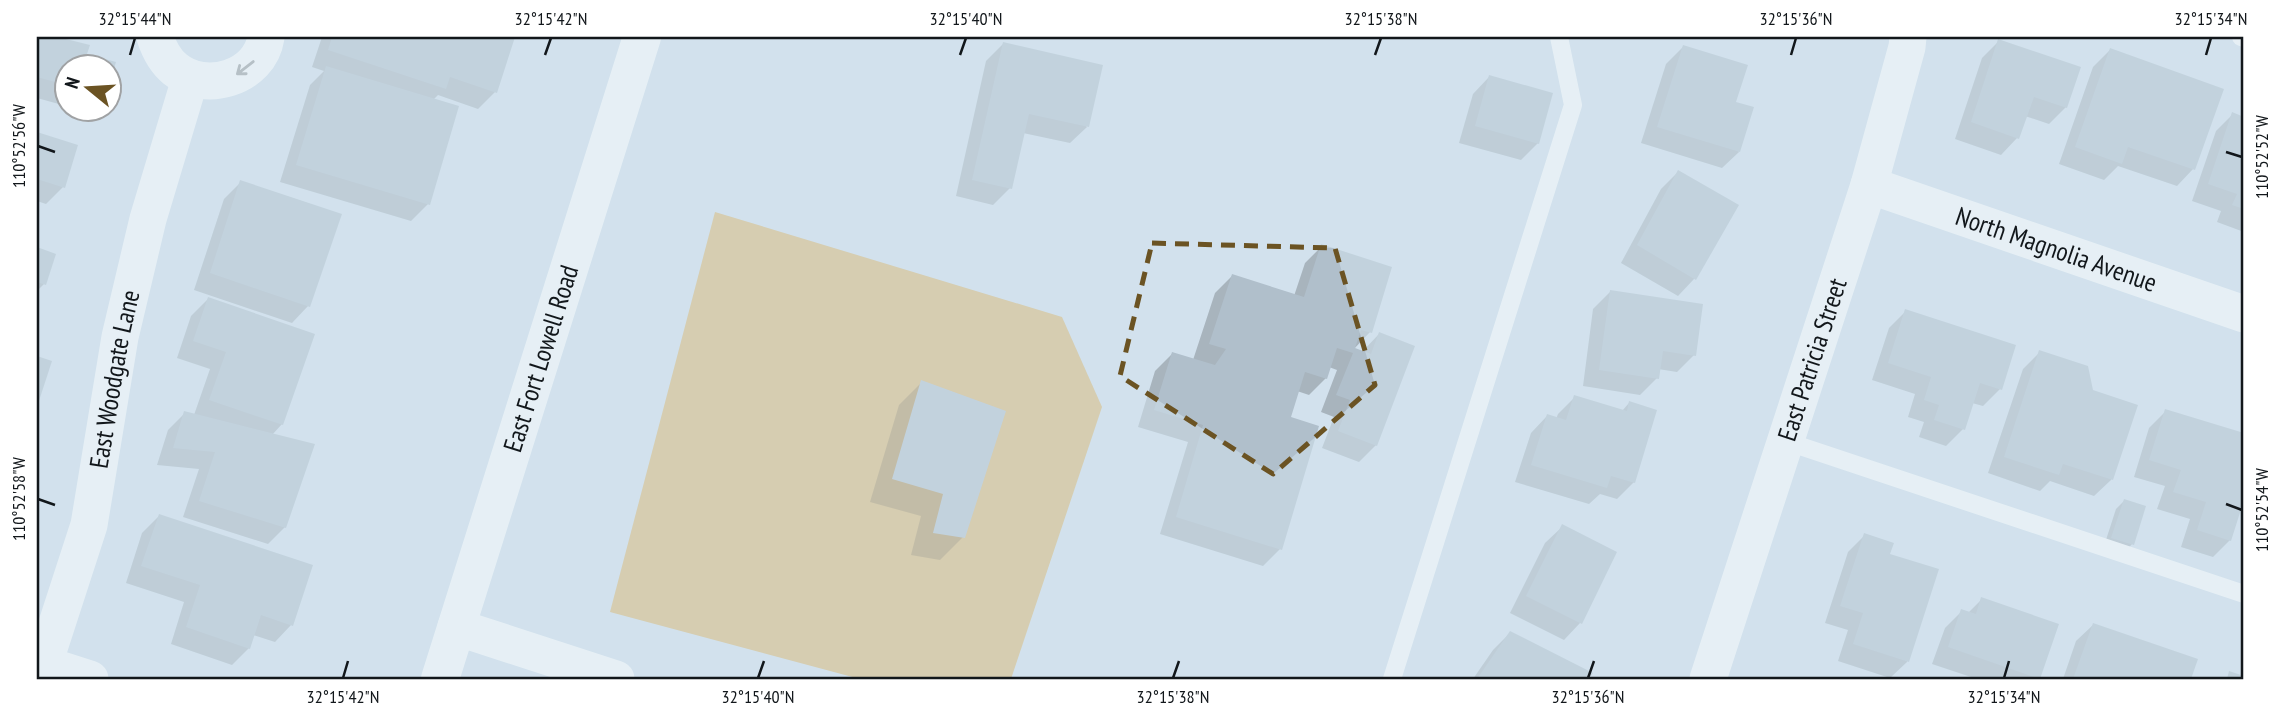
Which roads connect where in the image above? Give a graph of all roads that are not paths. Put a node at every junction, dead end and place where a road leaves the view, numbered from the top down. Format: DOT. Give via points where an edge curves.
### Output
graph roads {
  1 [pos="155,37"];
  2 [pos="266,37"];
  3 [pos="642,37"];
  4 [pos="1559,37"];
  5 [pos="1908,37"];
  6 [pos="190,79"];
  7 [pos="1869,185"];
  8 [pos="2244,314"];
  9 [pos="1786,442"];
  10 [pos="2244,594"];
  11 [pos="456,627"];
  12 [pos="40,669"];
  13 [pos="90,679"];
  14 [pos="440,679"];
  15 [pos="616,679"];
  16 [pos="1392,679"];
  17 [pos="1708,679"];
  1 -- 6 [label="street" via="162,55"];
  2 -- 6 [label="street, one-way" via="257,58 244,72 227,80"];
  3 -- 11 [label="street, East Fort Lowell Road"];
  4 -- 16 [label="lane" via="1573,105"];
  5 -- 7 [label="street, East Patricia Street"];
  6 -- 12 [label="street, East Woodgate Lane" via="148,219 123,324 89,525"];
  7 -- 8 [label="street, North Magnolia Avenue"];
  7 -- 9 [label="street, East Patricia Street"];
  9 -- 10 [label="lane"];
  9 -- 17 [label="street, East Patricia Street"];
  11 -- 14 [label="street, East Fort Lowell Road"];
  11 -- 15 [label="street"];
  12 -- 13 [label="street"];
}
